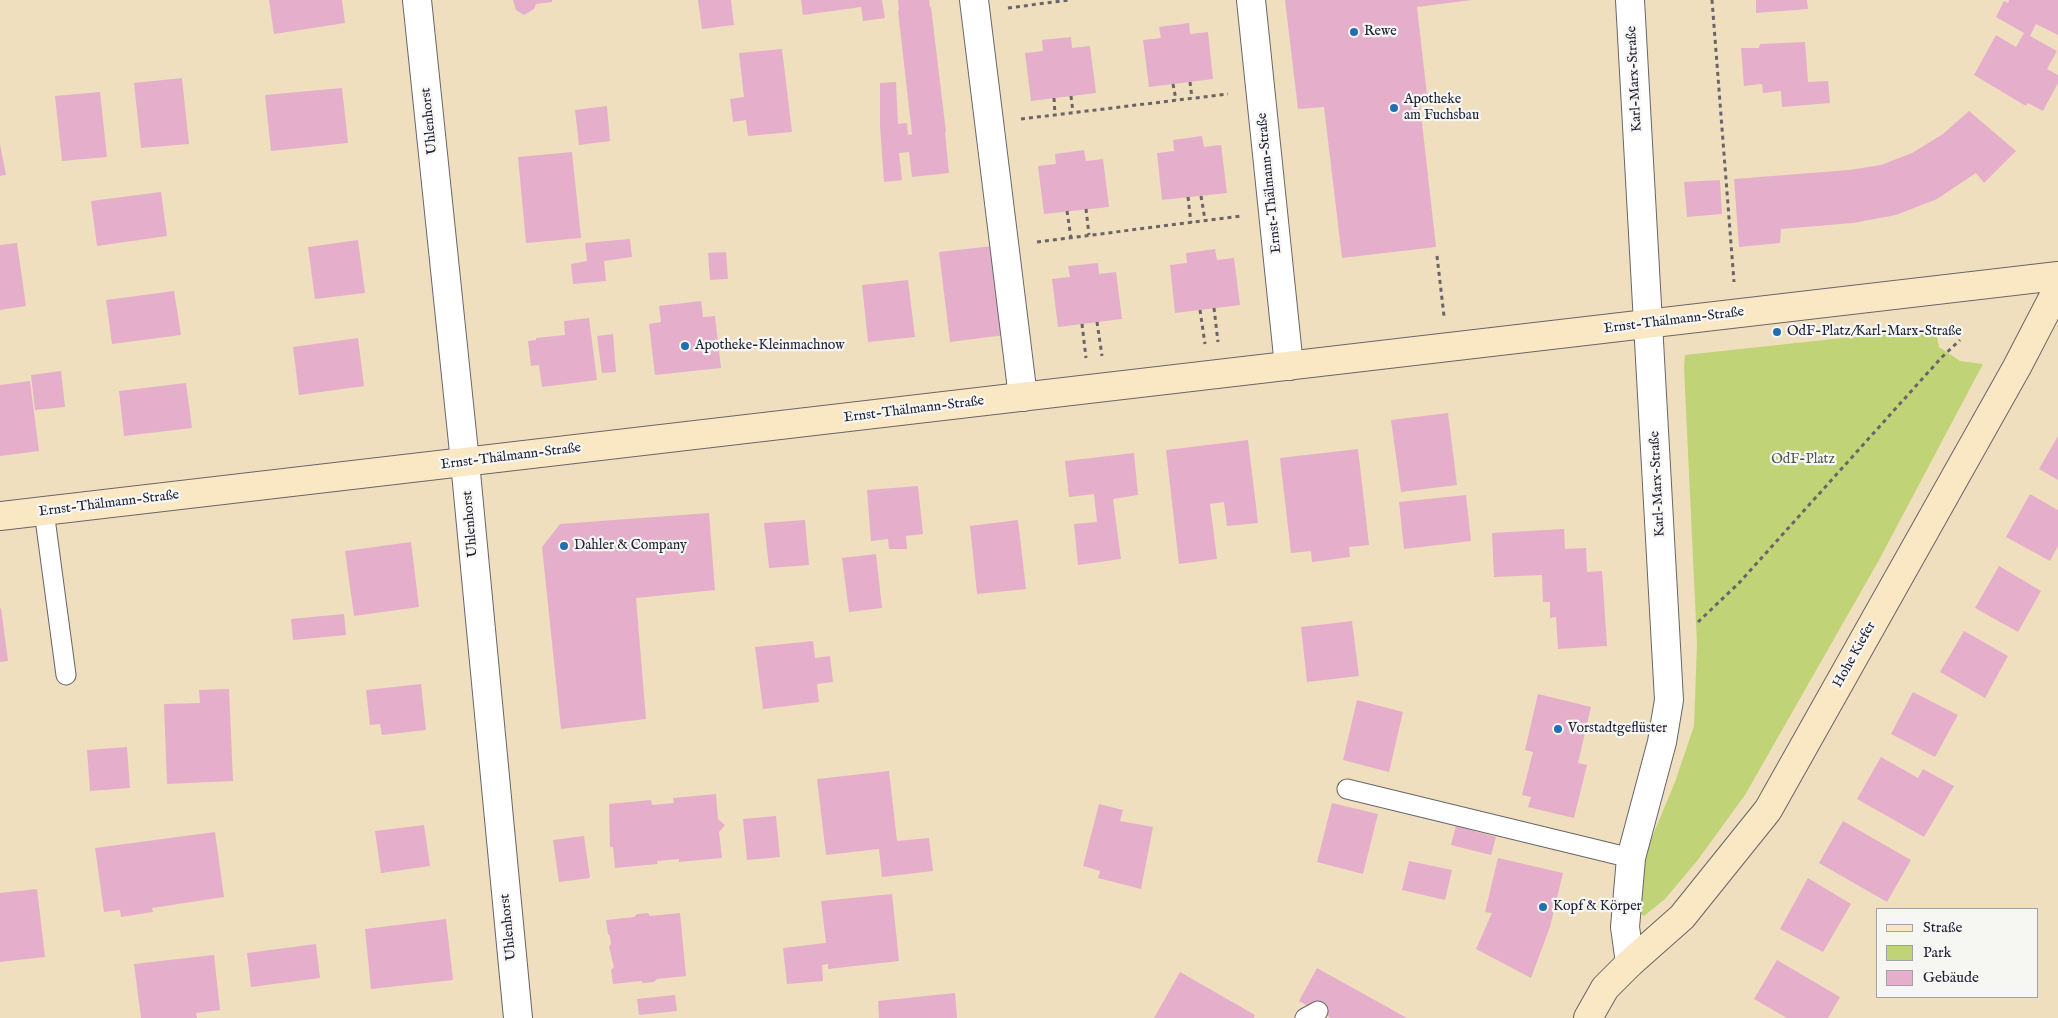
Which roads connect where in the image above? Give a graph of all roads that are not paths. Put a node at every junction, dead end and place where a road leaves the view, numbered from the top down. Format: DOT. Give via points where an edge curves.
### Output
graph roads {
  1 [pos="417,0"];
  2 [pos="1251,0"];
  3 [pos="1630,0"];
  4 [pos="974,6"];
  5 [pos="2058,276"];
  6 [pos="2058,288"];
  7 [pos="1649,324"];
  8 [pos="1289,366"];
  9 [pos="1023,397"];
  10 [pos="465,462"];
  11 [pos="44,511"];
  12 [pos="0,516"];
  13 [pos="66,675"];
  14 [pos="1347,789"];
  15 [pos="1631,858"];
  16 [pos="1630,963"];
  17 [pos="518,1018"];
  18 [pos="1588,1018"];
  1 -- 10 [label="street, Uhlenhorst"];
  2 -- 8 [label="street, Ernst-Thälmann-Straße"];
  3 -- 7 [label="street, Karl-Marx-Straße"];
  4 -- 9 [label="street"];
  5 -- 7 [label="street, Ernst-Thälmann-Straße"];
  6 -- 16 [label="street, Hohe Kiefer" via="2017,367 1768,810 1682,917"];
  7 -- 8 [label="street, Ernst-Thälmann-Straße"];
  7 -- 15 [label="street, Karl-Marx-Straße" via="1669,700 1662,742"];
  8 -- 9 [label="street, Ernst-Thälmann-Straße"];
  9 -- 10 [label="street, Ernst-Thälmann-Straße"];
  10 -- 11 [label="street, Ernst-Thälmann-Straße"];
  10 -- 17 [label="street, Uhlenhorst"];
  11 -- 12 [label="street, Ernst-Thälmann-Straße"];
  11 -- 13 [label="lane"];
  14 -- 15 [label="lane"];
  15 -- 16 [label="street, Karl-Marx-Straße" via="1626,927"];
  16 -- 18 [label="street, Hohe Kiefer" via="1605,988"];
}
